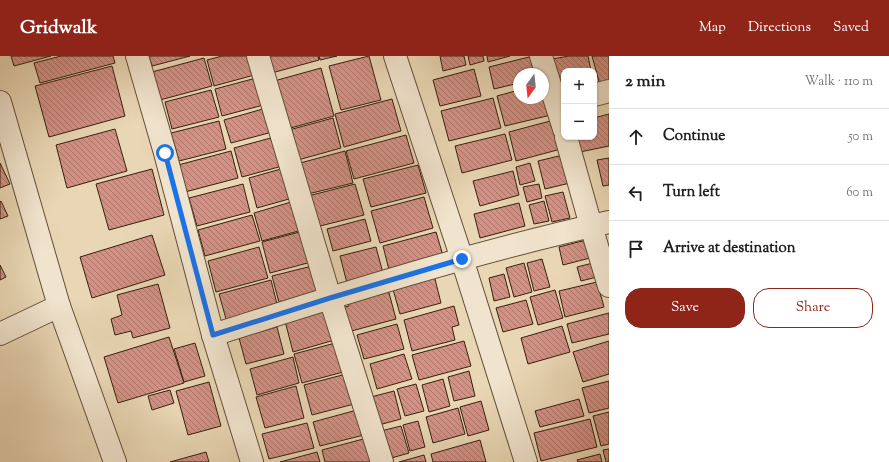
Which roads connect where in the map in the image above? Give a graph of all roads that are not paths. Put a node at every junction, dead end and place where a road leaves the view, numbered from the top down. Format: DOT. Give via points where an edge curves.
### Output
graph roads {
  1 [pos="137,56"];
  2 [pos="258,56"];
  3 [pos="395,56"];
  4 [pos="541,56"];
  5 [pos="609,91"];
  6 [pos="597,94"];
  7 [pos="0,102"];
  8 [pos="560,103"];
  9 [pos="567,140"];
  10 [pos="600,224"];
  11 [pos="462,259"];
  12 [pos="609,286"];
  13 [pos="330,298"];
  14 [pos="59,306"];
  15 [pos="0,334"];
  16 [pos="213,335"];
  17 [pos="115,462"];
  18 [pos="252,462"];
  19 [pos="382,462"];
  20 [pos="526,462"];
  1 -- 16 [label="street"];
  2 -- 13 [label="street"];
  3 -- 11 [label="street"];
  4 -- 8 [label="street"];
  5 -- 6 [label="street"];
  7 -- 14 [label="street"];
  9 -- 10 [label="street"];
  10 -- 11 [label="street"];
  10 -- 12 [label="street"];
  11 -- 13 [label="street"];
  11 -- 20 [label="street"];
  13 -- 16 [label="street"];
  13 -- 19 [label="street"];
  14 -- 15 [label="street"];
  14 -- 17 [label="street"];
  16 -- 18 [label="street"];
}
